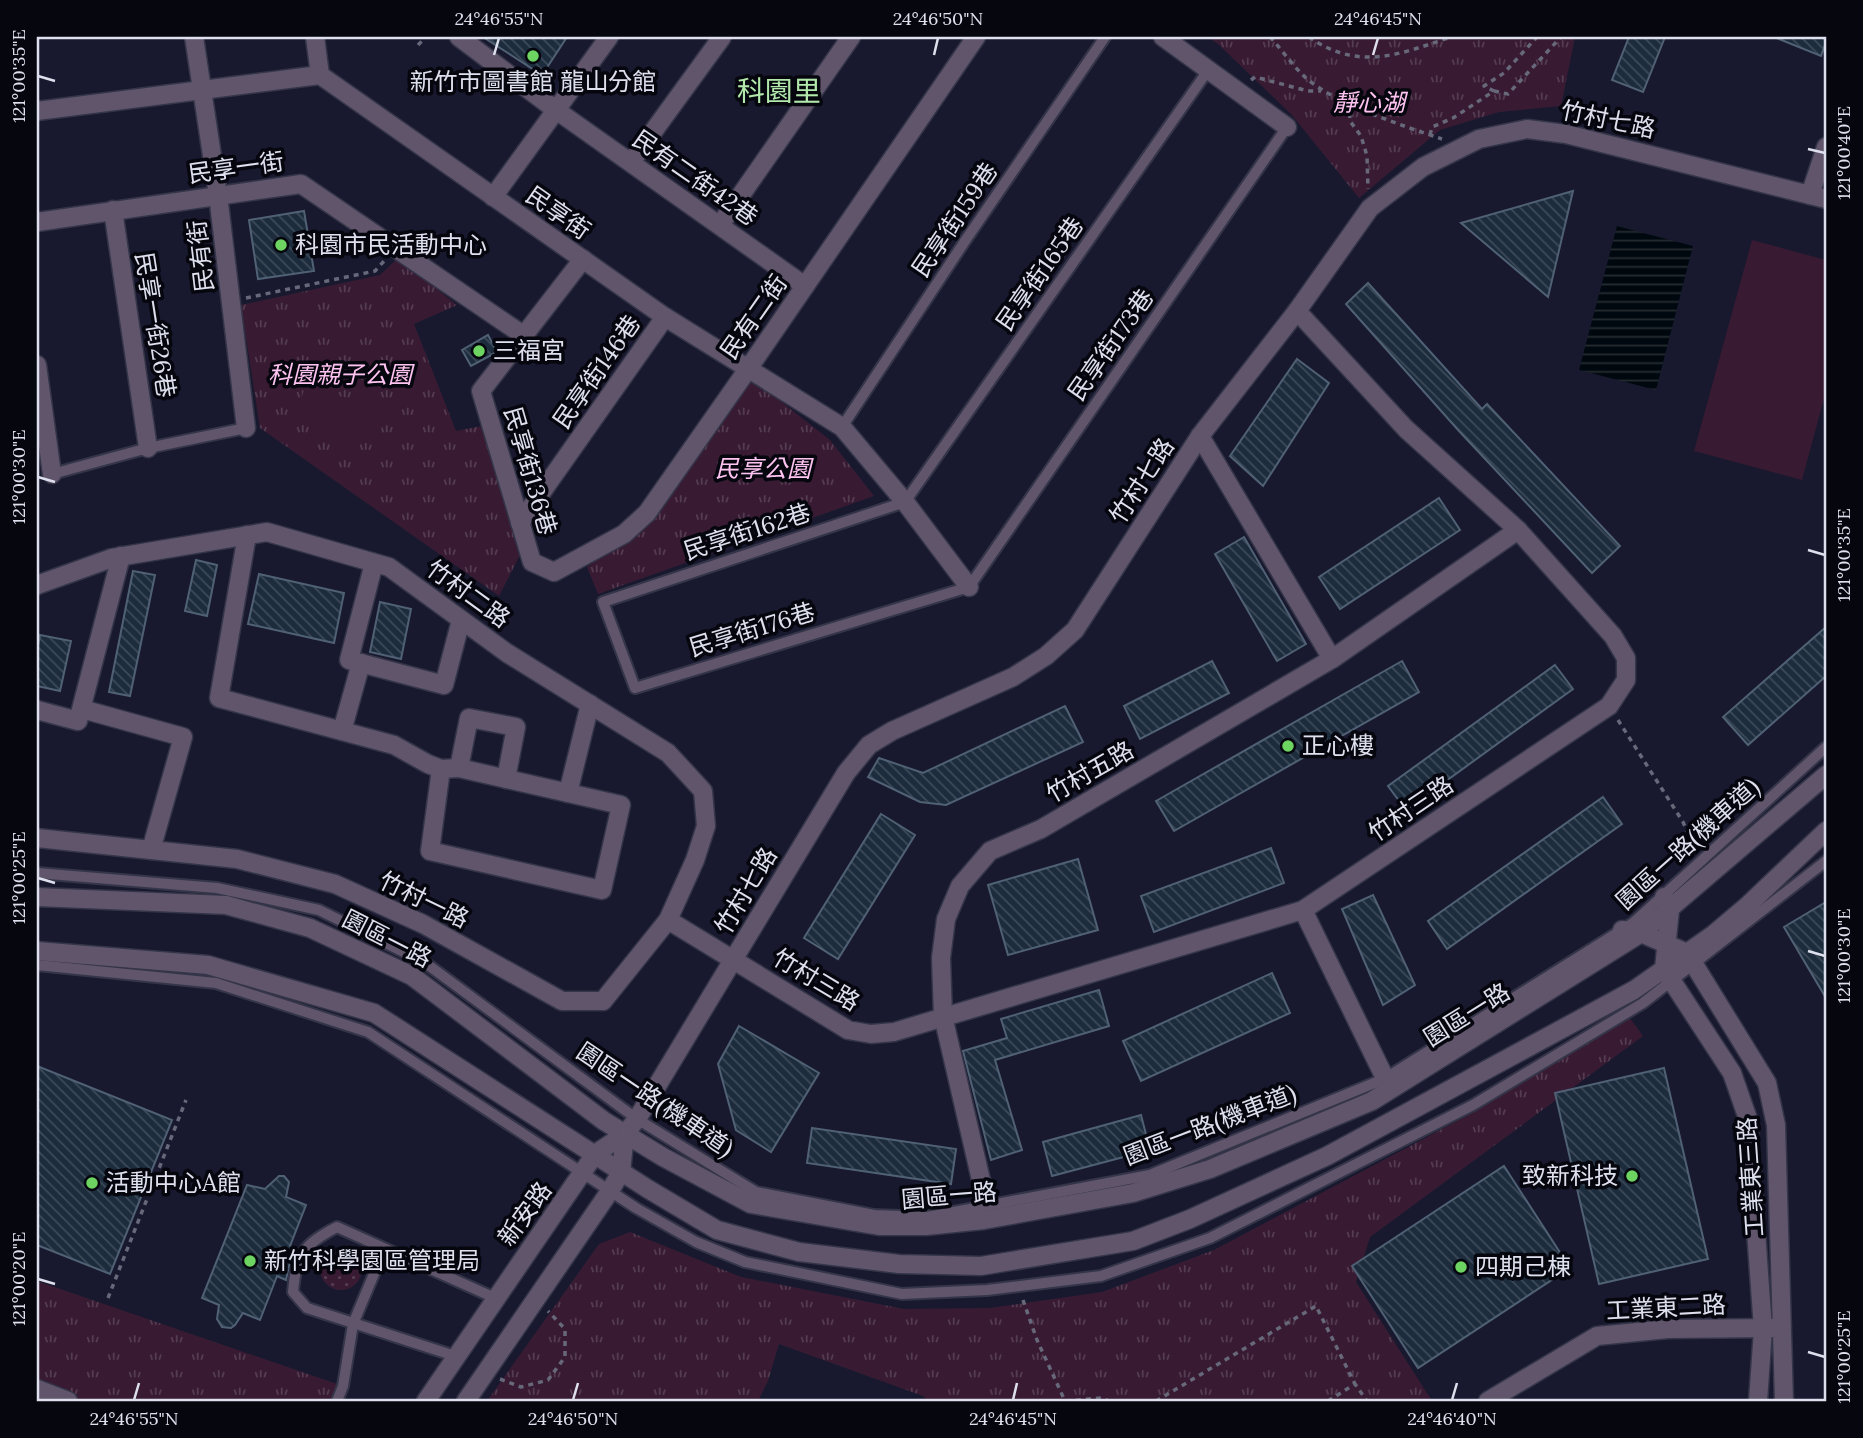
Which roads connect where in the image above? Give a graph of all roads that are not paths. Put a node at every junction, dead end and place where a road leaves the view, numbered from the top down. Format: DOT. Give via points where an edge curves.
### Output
graph roads {
  1 [pos="194,37"];
  2 [pos="315,37"];
  3 [pos="458,37"];
  4 [pos="609,37"];
  5 [pos="722,37"];
  6 [pos="850,37"];
  7 [pos="976,37"];
  8 [pos="1105,37"];
  9 [pos="1163,37"];
  10 [pos="1209,69"];
  11 [pos="320,75"];
  12 [pos="203,90"];
  13 [pos="556,110"];
  14 [pos="37,111"];
  15 [pos="1287,127"];
  16 [pos="1826,147"];
  17 [pos="631,162"];
  18 [pos="218,195"];
  19 [pos="493,197"];
  20 [pos="1818,197"];
  21 [pos="113,210"];
  22 [pos="37,222"];
  23 [pos="720,225"];
  24 [pos="583,259"];
  25 [pos="805,286"];
  26 [pos="1297,311"];
  27 [pos="665,317"];
  28 [pos="523,335"];
  29 [pos="37,365"];
  30 [pos="748,369"];
  31 [pos="842,427"];
  32 [pos="246,428"];
  33 [pos="1200,436"];
  34 [pos="149,447"];
  35 [pos="52,474"];
  36 [pos="905,502"];
  37 [pos="520,523"];
  38 [pos="1518,530"];
  39 [pos="247,535"];
  40 [pos="121,556"];
  41 [pos="532,562"];
  42 [pos="374,563"];
  43 [pos="37,585"];
  44 [pos="969,587"];
  45 [pos="603,602"];
  46 [pos="461,620"];
  47 [pos="1332,659"];
  48 [pos="361,663"];
  49 [pos="590,704"];
  50 [pos="82,709"];
  51 [pos="37,710"];
  52 [pos="342,731"];
  53 [pos="1826,747"];
  54 [pos="459,768"];
  55 [pos="441,769"];
  56 [pos="1826,775"];
  57 [pos="506,779"];
  58 [pos="568,793"];
  59 [pos="1826,831"];
  60 [pos="37,838"];
  61 [pos="151,850"];
  62 [pos="1826,861"];
  63 [pos="37,873"];
  64 [pos="37,897"];
  65 [pos="1667,903"];
  66 [pos="1303,910"];
  67 [pos="668,920"];
  68 [pos="1622,930"];
  69 [pos="1641,933"];
  70 [pos="1666,944"];
  71 [pos="37,951"];
  72 [pos="733,959"];
  73 [pos="1691,959"];
  74 [pos="37,965"];
  75 [pos="1668,976"];
  76 [pos="943,1016"];
  77 [pos="1754,1062"];
  78 [pos="1381,1072"];
  79 [pos="1734,1079"];
  80 [pos="637,1119"];
  81 [pos="625,1134"];
  82 [pos="595,1154"];
  83 [pos="621,1172"];
  84 [pos="583,1173"];
  85 [pos="610,1191"];
  86 [pos="982,1198"];
  87 [pos="384,1250"];
  88 [pos="495,1298"];
  89 [pos="353,1324"];
  90 [pos="1781,1328"];
  91 [pos="1763,1329"];
  92 [pos="456,1356"];
  93 [pos="37,1389"];
  94 [pos="68,1401"];
  95 [pos="337,1401"];
  96 [pos="426,1401"];
  97 [pos="466,1401"];
  98 [pos="1488,1401"];
  99 [pos="1758,1401"];
  100 [pos="1784,1401"];
  1 -- 12 [label="street, 民有街"];
  2 -- 11 [label="street"];
  3 -- 13 [label="street, 民有二街42巷"];
  4 -- 13 [label="street"];
  5 -- 17 [label="street"];
  6 -- 23 [label="street"];
  7 -- 25 [label="street, 民有二街"];
  8 -- 31 [label="lane, 民享街159巷"];
  9 -- 10 [label="street"];
  10 -- 15 [label="street"];
  10 -- 36 [label="lane, 民享街165巷"];
  11 -- 12 [label="street"];
  11 -- 19 [label="street, 民享街"];
  12 -- 14 [label="street"];
  12 -- 18 [label="street, 民有街"];
  13 -- 17 [label="street, 民有二街42巷"];
  13 -- 19 [label="street"];
  15 -- 44 [label="lane, 民享街173巷"];
  16 -- 20 [label="street"];
  17 -- 23 [label="street, 民有二街42巷"];
  18 -- 21 [label="street, 民享一街"];
  18 -- 28 [label="street, 民享一街" via="301,184"];
  18 -- 32 [label="street, 民有街"];
  19 -- 24 [label="street, 民享街"];
  20 -- 26 [label="street, 竹村七路" via="1566,134 1527,129 1503,132 1423,167 1370,208"];
  21 -- 22 [label="street, 民享一街"];
  21 -- 34 [label="street, 民享一街26巷"];
  23 -- 25 [label="street, 民有二街42巷"];
  24 -- 27 [label="street, 民享街"];
  24 -- 28 [label="street, 民享街136巷"];
  25 -- 30 [label="street, 民有二街"];
  26 -- 33 [label="street, 竹村七路"];
  26 -- 38 [label="street, 竹村三路" via="1406,429"];
  27 -- 30 [label="street, 民享街"];
  27 -- 37 [label="street, 民享街146巷"];
  28 -- 37 [label="street, 民享街136巷" via="481,391"];
  29 -- 35 [label="street"];
  30 -- 31 [label="street, 民享街"];
  30 -- 41 [label="street, 民有二街" via="647,513 624,534 554,572"];
  31 -- 36 [label="street, 民享街"];
  32 -- 34 [label="lane"];
  33 -- 47 [label="street"];
  33 -- 72 [label="street, 竹村七路" via="1075,630 1013,677 869,745 845,773"];
  34 -- 35 [label="lane"];
  36 -- 44 [label="street, 民享街"];
  36 -- 45 [label="lane, 民享街162巷"];
  37 -- 41 [label="street, 民享街136巷"];
  38 -- 47 [label="street, 竹村五路"];
  38 -- 66 [label="street, 竹村三路" via="1613,636 1626,658 1626,680 1609,706"];
  39 -- 40 [label="street, 竹村二路"];
  39 -- 42 [label="street, 竹村二路" via="267,532"];
  39 -- 52 [label="street" via="219,698"];
  40 -- 43 [label="street, 竹村二路"];
  40 -- 50 [label="street"];
  42 -- 46 [label="street, 竹村二路" via="389,567"];
  42 -- 48 [label="street" via="349,660"];
  44 -- 45 [label="lane, 民享街176巷" via="635,688"];
  46 -- 48 [label="street" via="444,685"];
  46 -- 49 [label="street, 竹村二路"];
  47 -- 76 [label="street, 竹村五路" via="1041,829 990,851 960,886 946,919 941,958"];
  48 -- 52 [label="street"];
  49 -- 58 [label="street"];
  49 -- 67 [label="street, 竹村二路" via="668,752 703,791 706,826"];
  50 -- 51 [label="street" via="78,721"];
  50 -- 61 [label="street" via="183,737"];
  52 -- 55 [label="street" via="394,744"];
  53 -- 65 [label="lane, 園區一路(機車道)"];
  54 -- 55 [label="street"];
  54 -- 57 [label="street"];
  54 -- 57 [label="street" via="469,718 516,727"];
  55 -- 58 [label="street" via="430,851 602,890 621,805"];
  56 -- 65 [label="street, 園區一路"];
  57 -- 58 [label="street"];
  59 -- 73 [label="street"];
  60 -- 61 [label="street, 竹村一路"];
  61 -- 67 [label="street, 竹村一路" via="237,859 335,884 423,924 562,1001 603,1001"];
  62 -- 73 [label="lane"];
  63 -- 80 [label="lane, 園區一路(機車道)" via="217,888 319,910 424,962"];
  64 -- 81 [label="street, 園區一路" via="226,905 310,928 412,976"];
  65 -- 68 [label="lane, 園區一路(機車道)"];
  65 -- 69 [label="street, 園區一路"];
  65 -- 70 [label="street"];
  66 -- 76 [label="street, 竹村三路"];
  66 -- 78 [label="street"];
  67 -- 72 [label="street"];
  68 -- 69 [label="street"];
  68 -- 80 [label="lane, 園區一路(機車道)" via="1384,1079 1150,1175 996,1206 928,1217 874,1214 756,1192"];
  69 -- 70 [label="street"];
  69 -- 81 [label="street, 園區一路" via="1381,1097 1210,1169 1133,1193 984,1220 879,1226 751,1204"];
  70 -- 73 [label="street"];
  70 -- 75 [label="street"];
  71 -- 82 [label="street" via="208,965 374,1013"];
  72 -- 76 [label="street, 竹村三路" via="848,1030 894,1032"];
  72 -- 80 [label="street, 竹村七路"];
  73 -- 75 [label="street"];
  73 -- 77 [label="street, 工業東三路"];
  74 -- 84 [label="lane" via="216,983 368,1032"];
  75 -- 79 [label="street, 工業東三路"];
  75 -- 83 [label="street" via="1327,1156 1133,1241 981,1266 900,1264 799,1252 718,1230"];
  75 -- 85 [label="lane" via="1643,1003 1473,1105 1210,1238 1101,1276 987,1290 902,1294 745,1262 696,1242"];
  76 -- 86 [label="street, 竹村五路"];
  77 -- 79 [label="street"];
  77 -- 90 [label="street, 工業東三路" via="1767,1083 1776,1125"];
  79 -- 91 [label="street, 工業東三路" via="1748,1119"];
  80 -- 81 [label="street, 新安路"];
  81 -- 82 [label="street, 新安路"];
  81 -- 83 [label="street"];
  82 -- 83 [label="street"];
  82 -- 84 [label="street, 新安路"];
  83 -- 85 [label="street"];
  84 -- 85 [label="lane"];
  84 -- 88 [label="street, 新安路"];
  85 -- 97 [label="street"];
  87 -- 88 [label="lane"];
  87 -- 89 [label="lane"];
  87 -- 89 [label="lane" via="337,1227 313,1239 302,1253 293,1292 307,1308"];
  88 -- 92 [label="street, 新安路"];
  89 -- 92 [label="lane"];
  89 -- 95 [label="lane"];
  90 -- 91 [label="street, 工業東二路"];
  90 -- 100 [label="street, 工業東三路"];
  91 -- 98 [label="street, 工業東二路" via="1668,1329 1597,1336"];
  91 -- 99 [label="street, 工業東三路"];
  92 -- 96 [label="street, 新安路"];
  93 -- 94 [label="street"];
}
